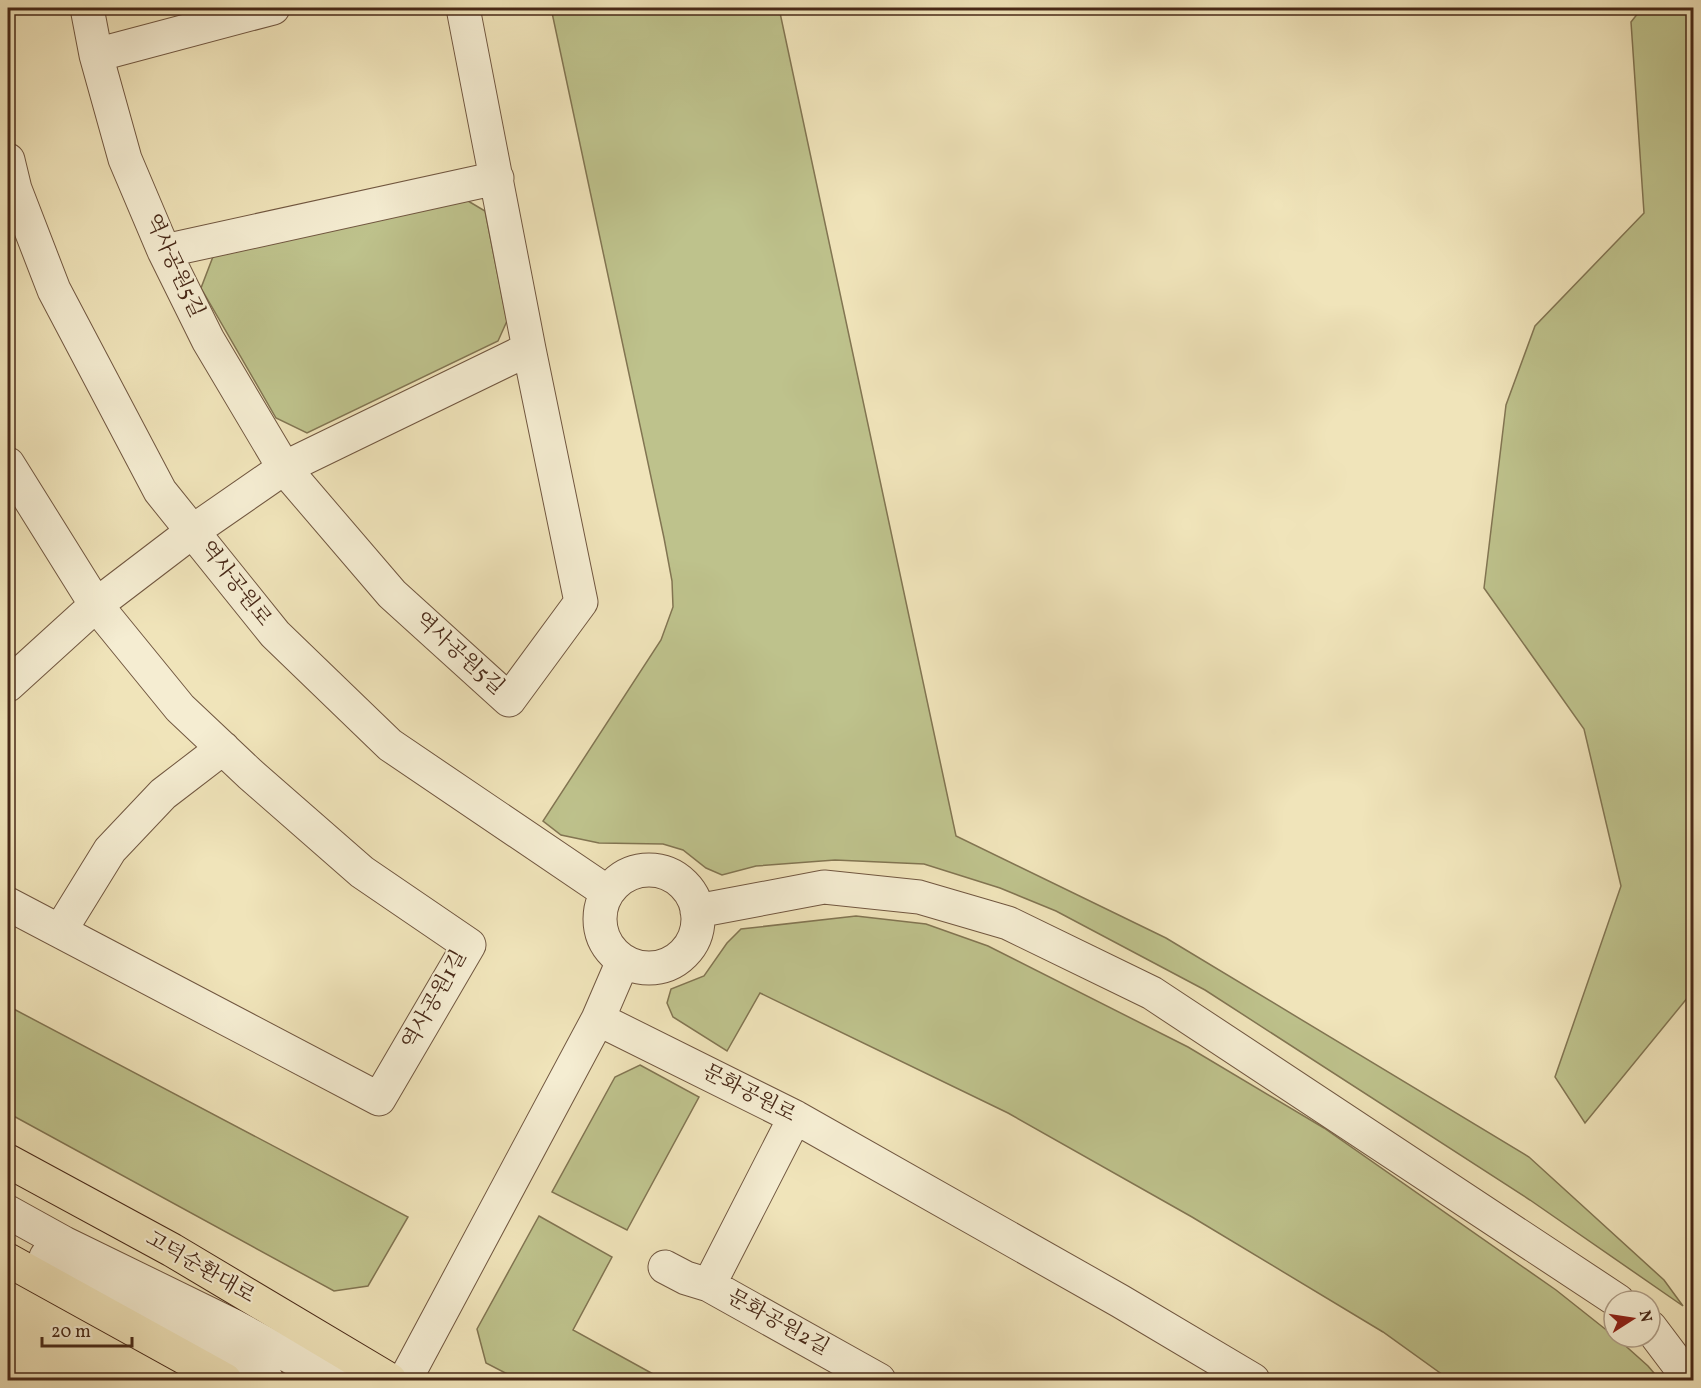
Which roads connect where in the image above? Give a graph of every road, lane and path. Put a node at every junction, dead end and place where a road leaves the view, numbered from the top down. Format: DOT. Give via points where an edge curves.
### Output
graph roads {
  1 [pos="87,8"];
  2 [pos="270,8"];
  3 [pos="463,8"];
  4 [pos="96,55"];
  5 [pos="8,159"];
  6 [pos="496,178"];
  7 [pos="164,251"];
  8 [pos="529,349"];
  9 [pos="8,464"];
  10 [pos="284,468"];
  11 [pos="193,531"];
  12 [pos="96,605"];
  13 [pos="8,685"];
  14 [pos="223,748"];
  15 [pos="607,892"];
  16 [pos="8,904"];
  17 [pos="697,911"];
  18 [pos="60,931"];
  19 [pos="623,961"];
  20 [pos="598,1019"];
  21 [pos="795,1116"];
  22 [pos="8,1161"];
  23 [pos="8,1212"];
  24 [pos="8,1236"];
  25 [pos="8,1260"];
  26 [pos="665,1267"];
  27 [pos="709,1285"];
  28 [pos="1602,1290"];
  29 [pos="1662,1343"];
  30 [pos="225,1380"];
  31 [pos="267,1380"];
  32 [pos="333,1380"];
  33 [pos="390,1380"];
  34 [pos="405,1380"];
  35 [pos="879,1380"];
  36 [pos="1253,1380"];
  37 [pos="1690,1380"];
  1 -- 4 [label="street, 역사공원5길"];
  2 -- 4 [label="street"];
  3 -- 6 [label="street, 역사공원5길"];
  4 -- 7 [label="street, 역사공원5길" via="125,159"];
  5 -- 11 [label="street, 역사공원로" via="15,189 54,290 160,491"];
  6 -- 7 [label="street"];
  6 -- 8 [label="street, 역사공원5길"];
  7 -- 10 [label="street, 역사공원5길" via="208,340"];
  8 -- 10 [label="street"];
  8 -- 10 [label="street, 역사공원5길" via="581,602 509,700 392,594"];
  9 -- 12 [label="street, 역사공원1길"];
  10 -- 11 [label="street"];
  11 -- 12 [label="street"];
  11 -- 15 [label="street, 역사공원로" via="275,634 390,745"];
  12 -- 13 [label="street"];
  12 -- 14 [label="street, 역사공원1길" via="180,708"];
  14 -- 18 [label="street" via="163,794 110,850"];
  14 -- 18 [label="street, 역사공원1길" via="362,872 469,945 379,1099"];
  15 -- 17 [label="street" via="630,872 661,870 675,876 687,888"];
  15 -- 19 [label="street" via="599,921 602,936"];
  16 -- 18 [label="street, 역사공원1길"];
  17 -- 19 [label="street" via="695,937 672,962 656,968 639,968"];
  17 -- 28 [label="street" via="824,887 919,897 1008,923 1152,993"];
  19 -- 20 [label="street"];
  20 -- 21 [label="street, 문화공원로"];
  20 -- 34 [label="street"];
  21 -- 27 [label="street, 문화공원2길"];
  21 -- 36 [label="street, 문화공원로"];
  22 -- 33 [label="main road, 고덕순환대로" via="172,1250"];
  23 -- 32 [label="street"];
  24 -- 31 [label="street"];
  25 -- 30 [label="main road"];
  26 -- 27 [label="street, 문화공원2길"];
  27 -- 35 [label="street, 문화공원2길"];
  29 -- 37 [label="street"];
}
